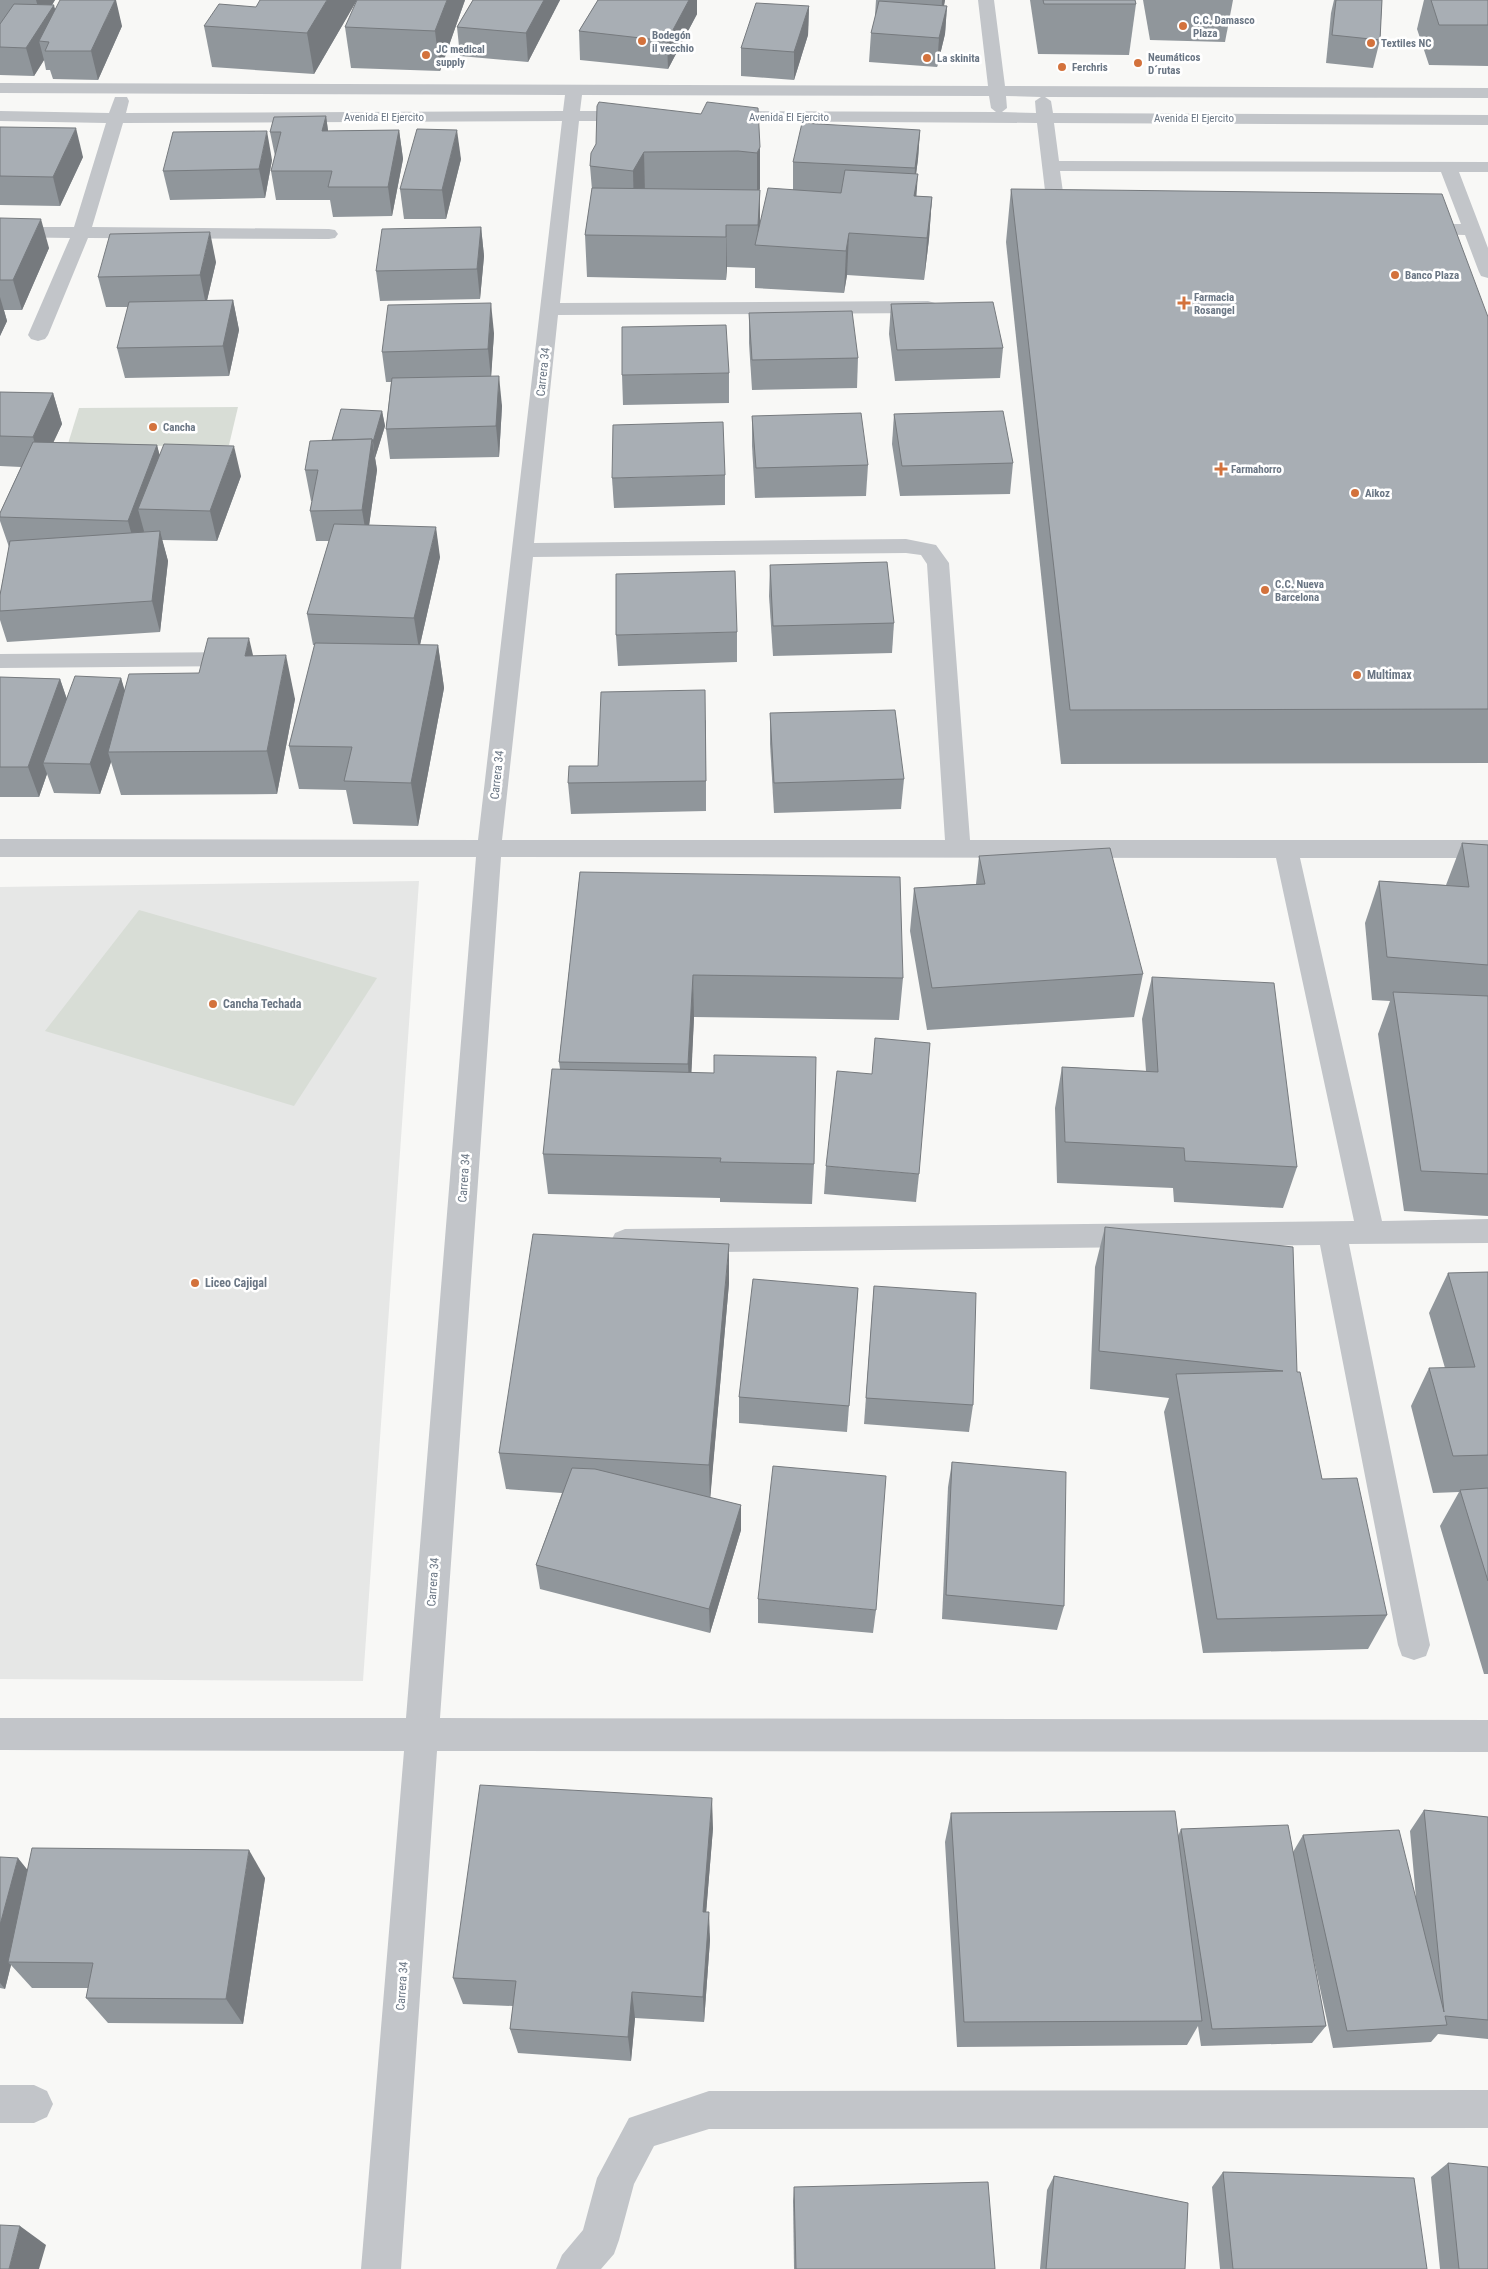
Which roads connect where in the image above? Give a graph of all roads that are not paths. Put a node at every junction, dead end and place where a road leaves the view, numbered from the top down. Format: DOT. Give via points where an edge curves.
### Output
graph roads {
  1 [pos="986,0"];
  2 [pos="0,88"];
  3 [pos="125,88"];
  4 [pos="997,92"];
  5 [pos="1041,92"];
  6 [pos="1488,93"];
  7 [pos="573,103"];
  8 [pos="0,116"];
  9 [pos="652,116"];
  10 [pos="702,116"];
  11 [pos="1001,117"];
  12 [pos="1046,117"];
  13 [pos="116,118"];
  14 [pos="1488,120"];
  15 [pos="1052,166"];
  16 [pos="1448,167"];
  17 [pos="1488,167"];
  18 [pos="1087,226"];
  19 [pos="1403,229"];
  20 [pos="1472,230"];
  21 [pos="82,231"];
  22 [pos="0,232"];
  23 [pos="329,234"];
  24 [pos="1488,272"];
  25 [pos="931,306"];
  26 [pos="550,309"];
  27 [pos="38,335"];
  28 [pos="522,550"];
  29 [pos="241,659"];
  30 [pos="0,661"];
  31 [pos="0,848"];
  32 [pos="958,848"];
  33 [pos="1286,848"];
  34 [pos="489,849"];
  35 [pos="1488,849"];
  36 [pos="1488,1231"];
  37 [pos="1332,1233"];
  38 [pos="1371,1233"];
  39 [pos="598,1241"];
  40 [pos="1414,1645"];
  41 [pos="0,1734"];
  42 [pos="421,1734"];
  43 [pos="1488,1736"];
  44 [pos="1488,2109"];
  45 [pos="381,2269"];
  46 [pos="576,2269"];
  1 -- 4 [label="street"];
  2 -- 3 [label="street, Avenida El Ejercito"];
  3 -- 7 [label="street, Avenida El Ejercito"];
  3 -- 13 [label="street"];
  4 -- 5 [label="street, Avenida El Ejercito"];
  4 -- 7 [label="street, Avenida El Ejercito"];
  4 -- 11 [label="street"];
  5 -- 6 [label="street, Avenida El Ejercito"];
  5 -- 12 [label="street"];
  7 -- 9 [label="street, Avenida El Ejercito"];
  7 -- 13 [label="street, Avenida El Ejercito"];
  7 -- 26 [label="street, Carrera 34"];
  8 -- 13 [label="street, Avenida El Ejercito"];
  10 -- 11 [label="street, Avenida El Ejercito"];
  11 -- 12 [label="street, Avenida El Ejercito"];
  12 -- 14 [label="street, Avenida El Ejercito"];
  12 -- 15 [label="street"];
  13 -- 21 [label="street"];
  15 -- 16 [label="street"];
  15 -- 18 [label="street" via="1058,216"];
  16 -- 17 [label="street"];
  16 -- 20 [label="street"];
  19 -- 20 [label="street"];
  20 -- 24 [label="street"];
  21 -- 22 [label="street"];
  21 -- 23 [label="street"];
  21 -- 27 [label="street"];
  25 -- 26 [label="street"];
  26 -- 28 [label="street, Carrera 34"];
  28 -- 32 [label="street" via="906,546 928,550 938,563"];
  28 -- 34 [label="street, Carrera 34"];
  29 -- 30 [label="street"];
  31 -- 34 [label="street"];
  32 -- 33 [label="street"];
  32 -- 34 [label="street"];
  33 -- 35 [label="street"];
  33 -- 38 [label="street"];
  34 -- 42 [label="street, Carrera 34"];
  36 -- 38 [label="street"];
  37 -- 38 [label="street"];
  37 -- 39 [label="street"];
  37 -- 40 [label="street"];
  41 -- 42 [label="street"];
  42 -- 43 [label="street"];
  42 -- 45 [label="street, Carrera 34"];
  44 -- 46 [label="street" via="708,2110 642,2131 616,2178 600,2240"];
}
